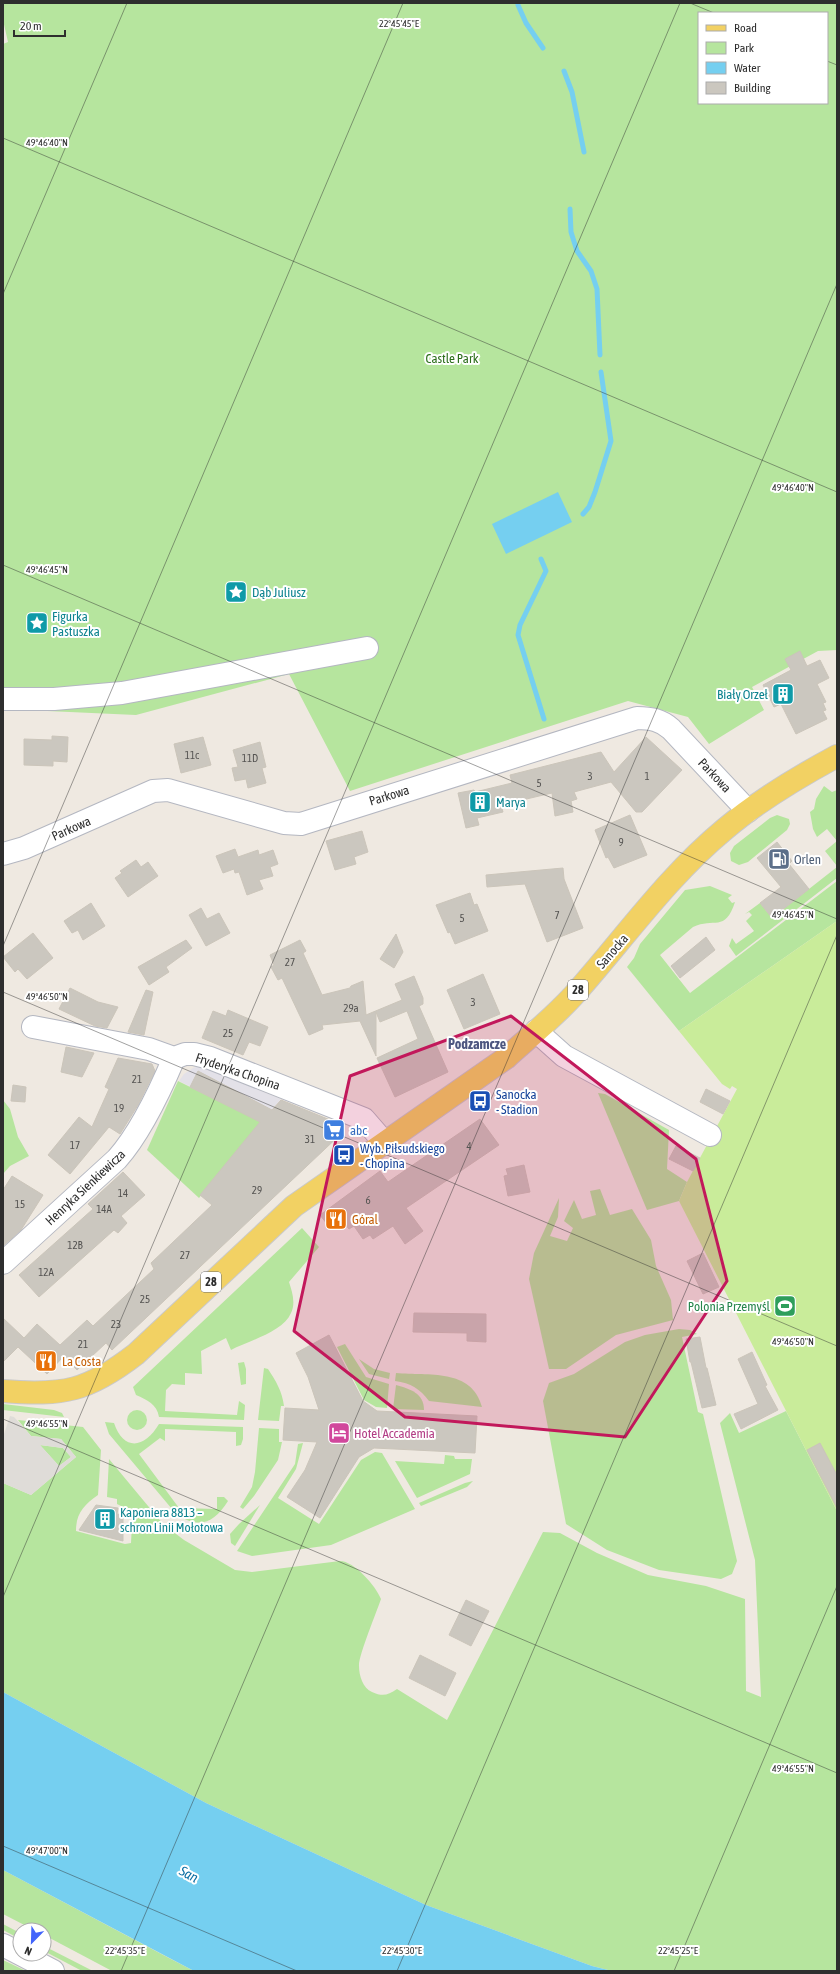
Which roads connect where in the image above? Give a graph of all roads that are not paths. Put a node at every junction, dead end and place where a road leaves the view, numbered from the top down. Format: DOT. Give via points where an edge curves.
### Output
graph roads {
  1 [pos="367,648"];
  2 [pos="3,699"];
  3 [pos="837,756"];
  4 [pos="748,811"];
  5 [pos="3,854"];
  6 [pos="32,1027"];
  7 [pos="536,1032"];
  8 [pos="174,1058"];
  9 [pos="710,1136"];
  10 [pos="384,1142"];
  11 [pos="3,1263"];
  12 [pos="3,1391"];
  13 [pos="3,1946"];
  14 [pos="53,1971"];
  1 -- 2 [label="street" via="122,693 54,700"];
  3 -- 4 [label="main road, Sanocka / 28"];
  4 -- 5 [label="street, Parkowa" via="671,729 656,720 637,718 301,824 284,823 168,790 152,790 46,839"];
  4 -- 7 [label="main road, Sanocka / 28" via="725,829 669,884 571,998"];
  6 -- 8 [label="street" via="149,1049"];
  7 -- 9 [label="street" via="564,1056"];
  7 -- 10 [label="main road, Sanocka / 28" via="506,1058"];
  8 -- 10 [label="street, Fryderyka Chopina" via="185,1054 210,1058 341,1109 364,1119"];
  8 -- 11 [label="street, Henryka Sienkiewicza" via="131,1144"];
  10 -- 12 [label="main road, 28" via="294,1206 136,1354 113,1372 70,1391"];
  13 -- 14 [label="street"];
}
